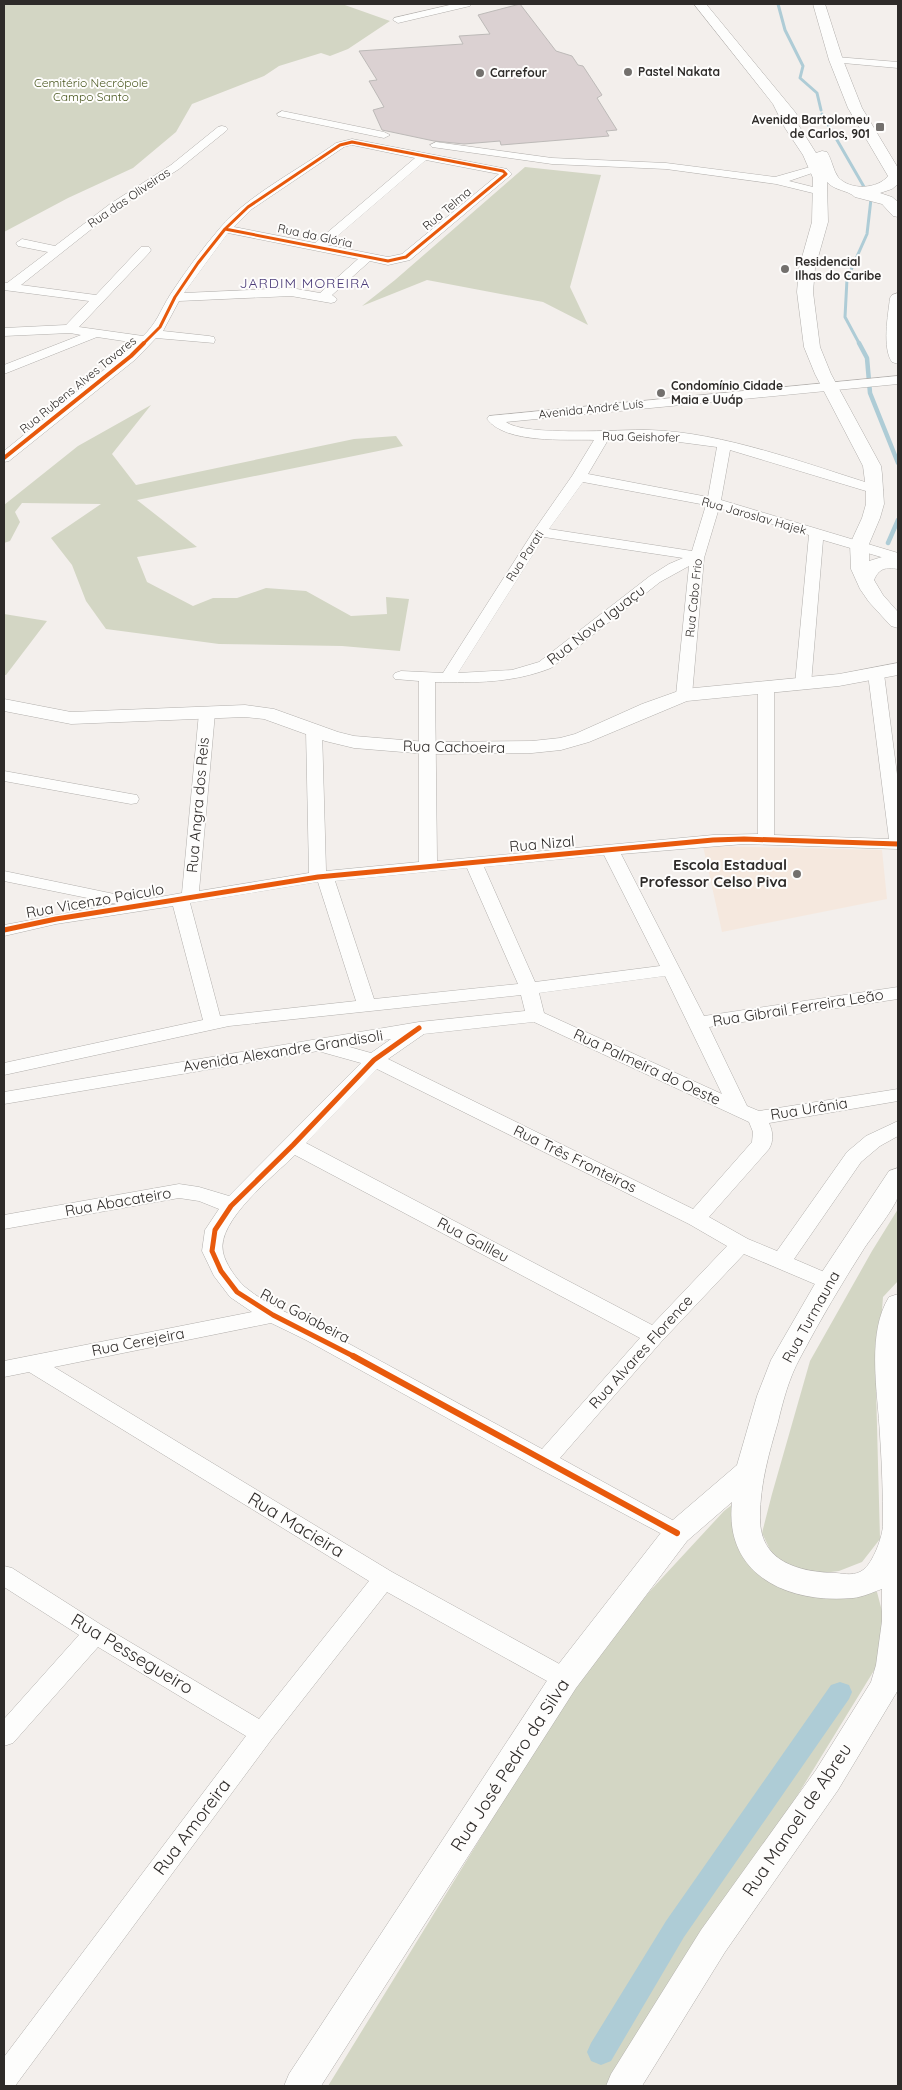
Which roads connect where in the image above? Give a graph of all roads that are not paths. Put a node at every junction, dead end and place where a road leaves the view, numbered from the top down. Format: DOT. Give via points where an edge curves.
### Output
graph roads {
  1 [pos="466,4"];
  2 [pos="700,4"];
  3 [pos="819,4"];
  4 [pos="407,6"];
  5 [pos="428,12"];
  6 [pos="398,20"];
  7 [pos="836,60"];
  8 [pos="898,65"];
  9 [pos="780,104"];
  10 [pos="282,114"];
  11 [pos="222,128"];
  12 [pos="393,136"];
  13 [pos="352,142"];
  14 [pos="420,142"];
  15 [pos="424,156"];
  16 [pos="817,168"];
  17 [pos="897,178"];
  18 [pos="776,181"];
  19 [pos="821,192"];
  20 [pos="821,212"];
  21 [pos="898,213"];
  22 [pos="225,229"];
  23 [pos="22,243"];
  24 [pos="318,247"];
  25 [pos="58,250"];
  26 [pos="145,250"];
  27 [pos="367,257"];
  28 [pos="401,259"];
  29 [pos="7,286"];
  30 [pos="175,297"];
  31 [pos="898,298"];
  32 [pos="99,299"];
  33 [pos="70,329"];
  34 [pos="4,332"];
  35 [pos="96,333"];
  36 [pos="151,337"];
  37 [pos="209,340"];
  38 [pos="898,357"];
  39 [pos="4,370"];
  40 [pos="898,380"];
  41 [pos="830,387"];
  42 [pos="494,419"];
  43 [pos="603,436"];
  44 [pos="724,444"];
  45 [pos="4,458"];
  46 [pos="578,477"];
  47 [pos="876,490"];
  48 [pos="714,502"];
  49 [pos="540,532"];
  50 [pos="816,534"];
  51 [pos="859,546"];
  52 [pos="697,557"];
  53 [pos="895,560"];
  54 [pos="869,588"];
  55 [pos="898,612"];
  56 [pos="898,622"];
  57 [pos="898,669"];
  58 [pos="876,674"];
  59 [pos="401,676"];
  60 [pos="427,676"];
  61 [pos="448,677"];
  62 [pos="803,684"];
  63 [pos="766,688"];
  64 [pos="684,695"];
  65 [pos="4,706"];
  66 [pos="207,713"];
  67 [pos="314,730"];
  68 [pos="427,748"];
  69 [pos="4,776"];
  70 [pos="131,799"];
  71 [pos="766,839"];
  72 [pos="898,844"];
  73 [pos="610,850"];
  74 [pos="473,862"];
  75 [pos="428,865"];
  76 [pos="4,876"];
  77 [pos="321,877"];
  78 [pos="62,886"];
  79 [pos="185,898"];
  80 [pos="148,904"];
  81 [pos="56,919"];
  82 [pos="4,930"];
  83 [pos="671,970"];
  84 [pos="529,989"];
  85 [pos="898,993"];
  86 [pos="367,1005"];
  87 [pos="536,1016"];
  88 [pos="212,1023"];
  89 [pos="698,1024"];
  90 [pos="419,1028"];
  91 [pos="318,1045"];
  92 [pos="374,1060"];
  93 [pos="4,1069"];
  94 [pos="898,1095"];
  95 [pos="4,1098"];
  96 [pos="739,1109"];
  97 [pos="757,1118"];
  98 [pos="898,1128"];
  99 [pos="293,1145"];
  100 [pos="898,1177"];
  101 [pos="231,1206"];
  102 [pos="696,1219"];
  103 [pos="4,1222"];
  104 [pos="741,1244"];
  105 [pos="781,1262"];
  106 [pos="829,1282"];
  107 [pos="898,1304"];
  108 [pos="273,1315"];
  109 [pos="654,1336"];
  110 [pos="31,1363"];
  111 [pos="4,1369"];
  112 [pos="896,1435"];
  113 [pos="544,1461"];
  114 [pos="750,1471"];
  115 [pos="897,1482"];
  116 [pos="897,1529"];
  117 [pos="677,1533"];
  118 [pos="4,1575"];
  119 [pos="384,1579"];
  120 [pos="96,1633"];
  121 [pos="565,1679"];
  122 [pos="892,1683"];
  123 [pos="262,1733"];
  124 [pos="4,1736"];
  125 [pos="4,2079"];
  126 [pos="302,2086"];
  127 [pos="624,2086"];
  1 -- 5 [label="street"];
  2 -- 9 [label="main road"];
  3 -- 7 [label="main road"];
  4 -- 5 [label="street"];
  5 -- 6 [label="street"];
  7 -- 8 [label="street"];
  7 -- 17 [label="main road" via="855,108"];
  9 -- 16 [label="main road"];
  9 -- 17 [label="main road" via="815,144 832,179 840,186 865,190 882,188"];
  10 -- 12 [label="street"];
  11 -- 25 [label="street, Rua das Oliveiras" via="175,167 114,206"];
  13 -- 15 [label="street"];
  13 -- 22 [label="street, Rua Rubens Alves Tavares" via="340,145 248,207"];
  14 -- 18 [label="street" via="523,158 666,166"];
  15 -- 24 [label="street"];
  15 -- 28 [label="street, Rua Telma" via="506,174"];
  16 -- 18 [label="street"];
  16 -- 19 [label="main road"];
  18 -- 19 [label="street"];
  19 -- 20 [label="main road"];
  20 -- 21 [label="main road" via="831,196 849,193 882,198 895,206"];
  20 -- 41 [label="main road" via="807,268 805,292 812,347"];
  22 -- 24 [label="street, Rua da Glória"];
  22 -- 30 [label="street, Rua Rubens Alves Tavares"];
  23 -- 25 [label="street"];
  24 -- 27 [label="street, Rua da Glória"];
  25 -- 29 [label="street, Rua das Oliveiras"];
  26 -- 32 [label="street"];
  27 -- 28 [label="street, Rua da Glória" via="388,261"];
  27 -- 30 [label="street" via="327,298 292,292"];
  29 -- 32 [label="street"];
  30 -- 36 [label="street, Rua Rubens Alves Tavares"];
  31 -- 38 [label="main road" via="895,325"];
  32 -- 33 [label="street"];
  33 -- 34 [label="street"];
  33 -- 35 [label="street"];
  35 -- 36 [label="street"];
  35 -- 39 [label="street"];
  36 -- 37 [label="street"];
  36 -- 45 [label="street, Rua Rubens Alves Tavares"];
  40 -- 41 [label="street, Avenida André Luís"];
  41 -- 42 [label="street, Avenida André Luís" via="690,397"];
  41 -- 47 [label="main road" via="872,466"];
  42 -- 43 [label="street, Rua Geishofer" via="506,428 525,433"];
  43 -- 44 [label="street, Rua Geishofer" via="669,435"];
  43 -- 46 [label="street, Rua Parati"];
  44 -- 47 [label="street, Rua Geishofer"];
  44 -- 48 [label="street, Rua Cabo Frio"];
  46 -- 48 [label="street, Rua Jaroslav Hajek"];
  46 -- 49 [label="street, Rua Parati"];
  47 -- 51 [label="main road" via="876,506"];
  48 -- 50 [label="street, Rua Jaroslav Hajek"];
  48 -- 52 [label="street, Rua Cabo Frio"];
  49 -- 52 [label="street"];
  49 -- 61 [label="street, Rua Parati"];
  50 -- 51 [label="street, Rua Jaroslav Hajek"];
  50 -- 62 [label="street"];
  51 -- 53 [label="street, Rua Jaroslav Hajek"];
  51 -- 54 [label="main road" via="861,568"];
  52 -- 61 [label="street, Rua Nova Iguaçu" via="655,579 545,665 502,677"];
  52 -- 64 [label="street, Rua Cabo Frio"];
  53 -- 54 [label="main road" via="874,565 866,574"];
  54 -- 55 [label="main road"];
  54 -- 56 [label="main road"];
  57 -- 58 [label="main road, Rua Cachoeira"];
  58 -- 62 [label="main road, Rua Cachoeira"];
  58 -- 72 [label="street"];
  59 -- 60 [label="street, Rua Nova Iguaçu"];
  60 -- 61 [label="street, Rua Nova Iguaçu"];
  60 -- 68 [label="street"];
  62 -- 63 [label="main road, Rua Cachoeira"];
  63 -- 64 [label="main road, Rua Cachoeira"];
  63 -- 71 [label="street"];
  64 -- 68 [label="main road, Rua Cachoeira" via="561,744"];
  65 -- 66 [label="main road, Rua Cachoeira" via="71,718"];
  66 -- 67 [label="main road, Rua Cachoeira" via="267,713"];
  66 -- 79 [label="street, Rua Angra dos Reis"];
  67 -- 68 [label="main road, Rua Cachoeira" via="354,742"];
  67 -- 77 [label="street"];
  68 -- 75 [label="street"];
  69 -- 70 [label="street"];
  71 -- 72 [label="street, Rua Nizal"];
  71 -- 73 [label="street, Rua Nizal" via="713,840"];
  73 -- 74 [label="street, Rua Nizal"];
  73 -- 83 [label="street"];
  74 -- 75 [label="street, Rua Nizal"];
  74 -- 84 [label="street"];
  75 -- 77 [label="street, Rua Nizal"];
  76 -- 78 [label="street"];
  77 -- 79 [label="street, Rua Nizal"];
  77 -- 86 [label="street"];
  78 -- 80 [label="street"];
  78 -- 81 [label="street"];
  79 -- 80 [label="street, Rua Vicenzo Paiculo"];
  79 -- 88 [label="street"];
  80 -- 81 [label="street, Rua Vicenzo Paiculo"];
  81 -- 82 [label="street, Rua Vicenzo Paiculo"];
  83 -- 84 [label="street"];
  83 -- 89 [label="street"];
  84 -- 86 [label="street"];
  84 -- 87 [label="street"];
  85 -- 89 [label="street, Rua Gibrail Ferreira Leão"];
  86 -- 88 [label="street"];
  87 -- 90 [label="street, Avenida Alexandre Grandisoli"];
  87 -- 96 [label="street, Rua Palmeira do Oeste"];
  88 -- 93 [label="street"];
  89 -- 96 [label="street"];
  90 -- 91 [label="street, Avenida Alexandre Grandisoli"];
  90 -- 92 [label="street, Rua Goiabeira"];
  91 -- 92 [label="street, Rua Três Fronteiras"];
  91 -- 95 [label="street, Avenida Alexandre Grandisoli"];
  92 -- 99 [label="street, Rua Goiabeira"];
  92 -- 102 [label="street, Rua Três Fronteiras"];
  94 -- 97 [label="street, Rua Urânia"];
  96 -- 97 [label="street, Rua Palmeira do Oeste"];
  97 -- 102 [label="street, Rua Urânia" via="763,1132 762,1144"];
  98 -- 105 [label="street" via="873,1140 854,1157"];
  99 -- 101 [label="street, Rua Goiabeira"];
  99 -- 109 [label="street, Rua Galileu"];
  100 -- 106 [label="main road, Rua Turmauna"];
  101 -- 103 [label="street, Rua Abacateiro" via="197,1192 179,1191"];
  101 -- 108 [label="street, Rua Goiabeira" via="215,1230 212,1250 221,1271 237,1292"];
  102 -- 104 [label="street, Rua Três Fronteiras"];
  104 -- 105 [label="street, Rua Três Fronteiras"];
  104 -- 109 [label="street, Rua Alvares Florence"];
  105 -- 106 [label="street, Rua Três Fronteiras"];
  106 -- 114 [label="main road, Rua Turmauna" via="785,1360 771,1396"];
  107 -- 112 [label="main road, Rua Manoel de Abreu" via="890,1331"];
  108 -- 110 [label="street, Rua Cerejeira"];
  108 -- 113 [label="street, Rua Goiabeira"];
  109 -- 113 [label="street, Rua Alvares Florence"];
  110 -- 111 [label="street, Rua Cerejeira"];
  110 -- 119 [label="street, Rua Macieira"];
  112 -- 115 [label="main road, Rua Manoel de Abreu"];
  113 -- 117 [label="street, Rua Goiabeira"];
  114 -- 116 [label="main road, Rua Turmauna" via="745,1518 749,1543 764,1564 787,1579 818,1585 854,1586 872,1580 883,1570"];
  114 -- 117 [label="main road, Rua José Pedro da Silva"];
  115 -- 116 [label="main road, Rua Manoel de Abreu"];
  116 -- 122 [label="main road, Rua Manoel de Abreu" via="897,1621"];
  117 -- 121 [label="main road, Rua José Pedro da Silva"];
  118 -- 120 [label="street, Rua Pessegueiro"];
  119 -- 121 [label="street, Rua Macieira"];
  119 -- 123 [label="street, Rua Amoreira"];
  120 -- 123 [label="street, Rua Pessegueiro"];
  120 -- 124 [label="street"];
  121 -- 126 [label="main road, Rua José Pedro da Silva"];
  122 -- 127 [label="main road, Rua Manoel de Abreu" via="713,1941"];
  123 -- 125 [label="street, Rua Amoreira"];
}
